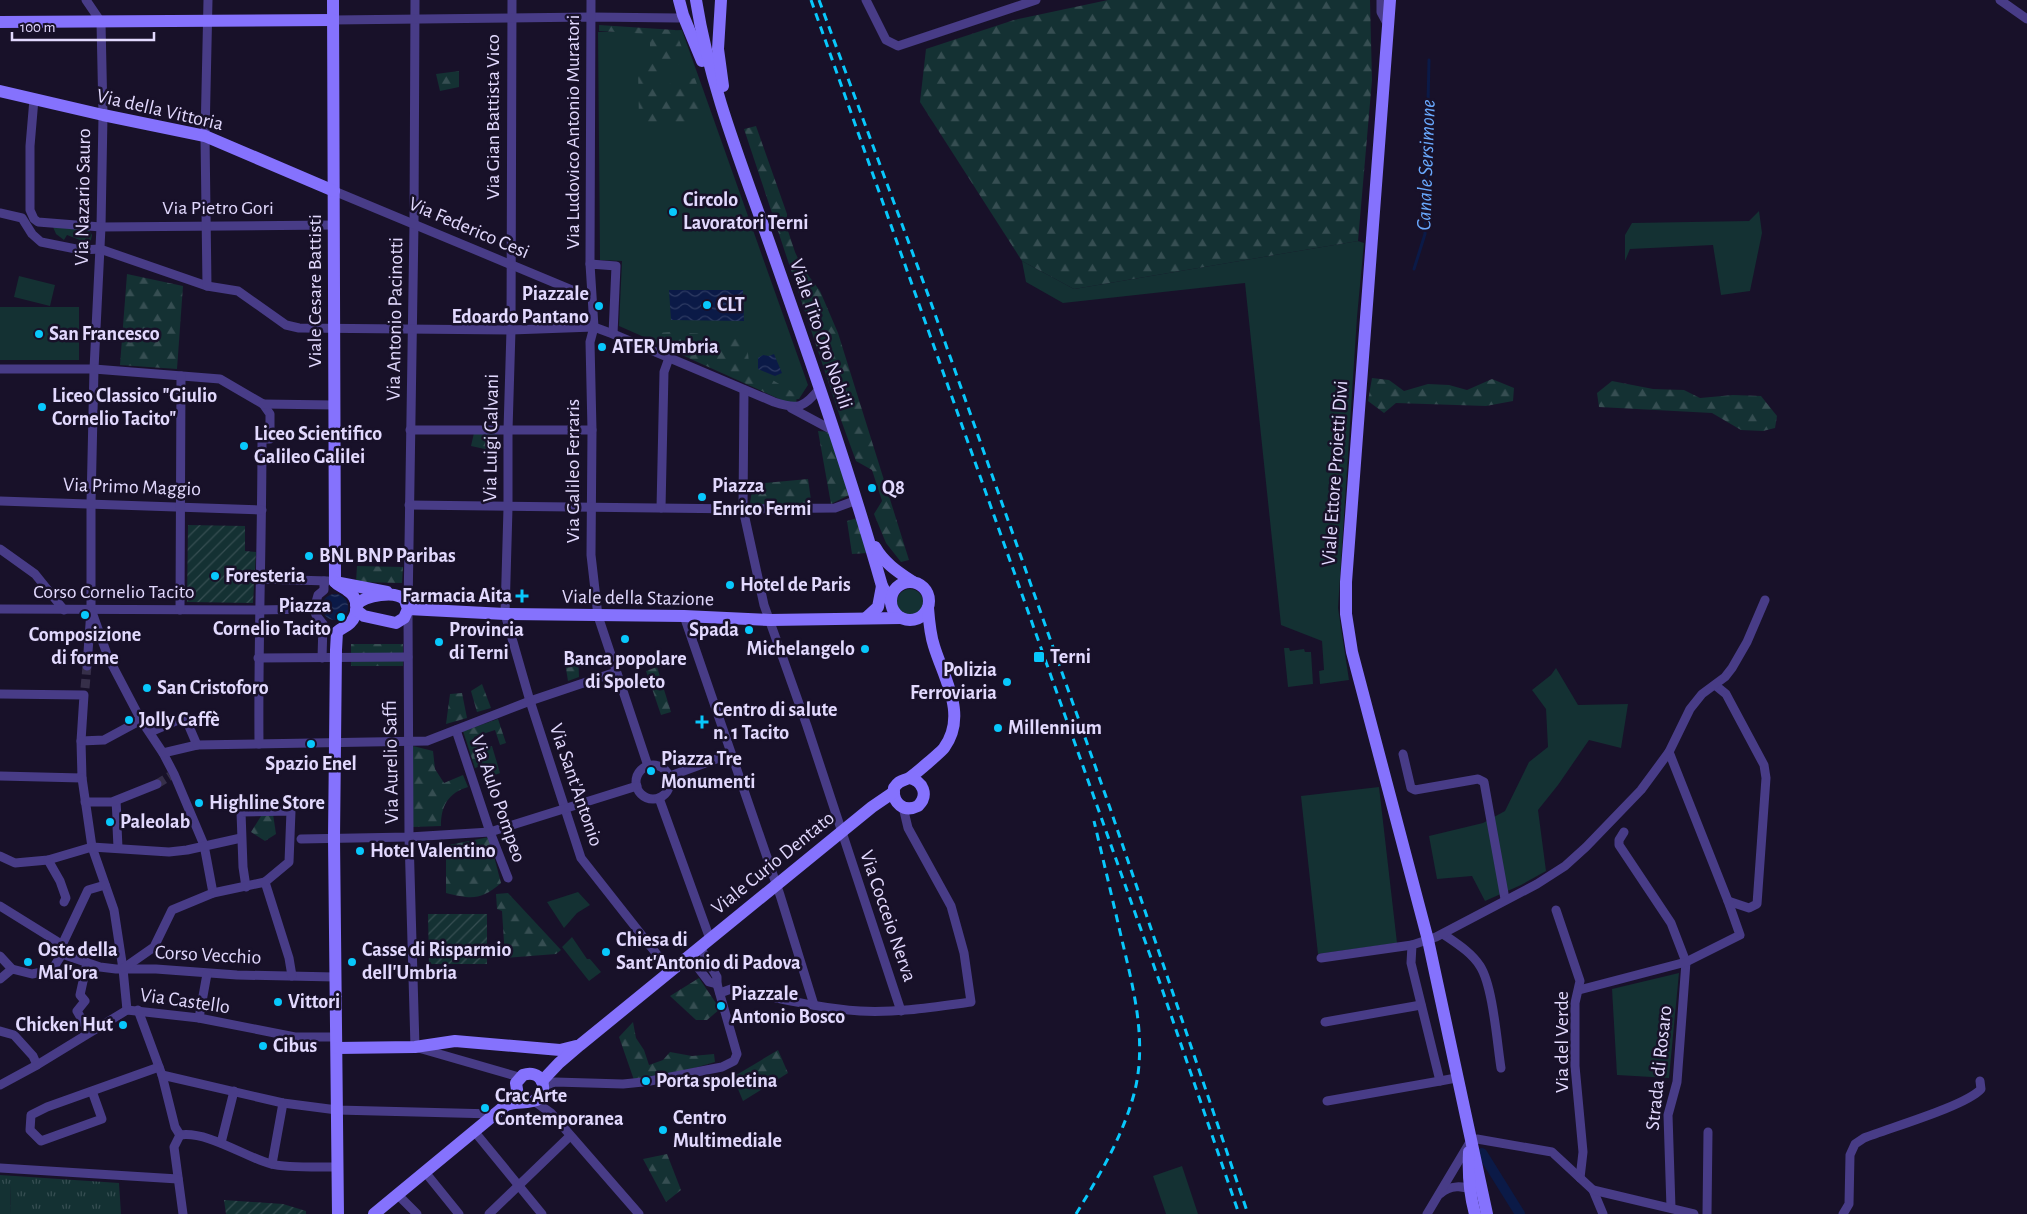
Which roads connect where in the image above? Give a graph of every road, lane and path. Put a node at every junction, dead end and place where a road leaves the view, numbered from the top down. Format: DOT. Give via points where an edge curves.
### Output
graph roads {
  1 [pos="86,0"];
  2 [pos="208,0"];
  3 [pos="333,0"];
  4 [pos="415,0"];
  5 [pos="512,0"];
  6 [pos="590,0"];
  7 [pos="679,0"];
  8 [pos="696,0"];
  9 [pos="721,0"];
  10 [pos="866,0"];
  11 [pos="1036,0"];
  12 [pos="1381,0"];
  13 [pos="1390,0"];
  14 [pos="2000,0"];
  15 [pos="591,17"];
  16 [pos="678,18"];
  17 [pos="414,19"];
  18 [pos="512,19"];
  19 [pos="2027,19"];
  20 [pos="333,20"];
  21 [pos="208,21"];
  22 [pos="0,22"];
  23 [pos="101,22"];
  24 [pos="1388,25"];
  25 [pos="0,91"];
  26 [pos="34,99"];
  27 [pos="103,115"];
  28 [pos="726,121"];
  29 [pos="205,136"];
  30 [pos="334,191"];
  31 [pos="0,212"];
  32 [pos="22,218"];
  33 [pos="34,219"];
  34 [pos="414,224"];
  35 [pos="208,225"];
  36 [pos="334,225"];
  37 [pos="101,227"];
  38 [pos="100,249"];
  39 [pos="510,263"];
  40 [pos="590,264"];
  41 [pos="207,286"];
  42 [pos="591,298"];
  43 [pos="594,327"];
  44 [pos="335,328"];
  45 [pos="412,328"];
  46 [pos="511,330"];
  47 [pos="613,334"];
  48 [pos="669,358"];
  49 [pos="94,368"];
  50 [pos="0,369"];
  51 [pos="181,376"];
  52 [pos="820,388"];
  53 [pos="744,390"];
  54 [pos="263,404"];
  55 [pos="334,405"];
  56 [pos="791,408"];
  57 [pos="410,430"];
  58 [pos="508,430"];
  59 [pos="592,430"];
  60 [pos="834,431"];
  61 [pos="857,500"];
  62 [pos="0,501"];
  63 [pos="91,503"];
  64 [pos="409,505"];
  65 [pos="181,506"];
  66 [pos="508,508"];
  67 [pos="592,508"];
  68 [pos="661,508"];
  69 [pos="743,509"];
  70 [pos="262,510"];
  71 [pos="868,536"];
  72 [pos="0,548"];
  73 [pos="259,579"];
  74 [pos="330,581"];
  75 [pos="913,582"];
  76 [pos="882,586"];
  77 [pos="393,594"];
  78 [pos="1766,600"];
  79 [pos="891,602"];
  80 [pos="356,608"];
  81 [pos="928,608"];
  82 [pos="0,609"];
  83 [pos="314,609"];
  84 [pos="408,609"];
  85 [pos="64,610"];
  86 [pos="91,610"];
  87 [pos="180,610"];
  88 [pos="258,610"];
  89 [pos="505,614"];
  90 [pos="598,616"];
  91 [pos="684,616"];
  92 [pos="866,618"];
  93 [pos="770,620"];
  94 [pos="905,620"];
  95 [pos="934,647"];
  96 [pos="408,657"];
  97 [pos="258,658"];
  98 [pos="322,658"];
  99 [pos="336,658"];
  100 [pos="86,666"];
  101 [pos="616,672"];
  102 [pos="1715,685"];
  103 [pos="0,694"];
  104 [pos="530,701"];
  105 [pos="141,720"];
  106 [pos="456,730"];
  107 [pos="150,732"];
  108 [pos="81,741"];
  109 [pos="408,742"];
  110 [pos="334,743"];
  111 [pos="259,744"];
  112 [pos="198,745"];
  113 [pos="1669,752"];
  114 [pos="163,753"];
  115 [pos="730,754"];
  116 [pos="1403,754"];
  117 [pos="932,758"];
  118 [pos="648,766"];
  119 [pos="0,776"];
  120 [pos="670,776"];
  121 [pos="82,778"];
  122 [pos="909,778"];
  123 [pos="157,784"];
  124 [pos="637,786"];
  125 [pos="923,788"];
  126 [pos="659,798"];
  127 [pos="116,801"];
  128 [pos="898,801"];
  129 [pos="85,802"];
  130 [pos="564,809"];
  131 [pos="490,832"];
  132 [pos="841,832"];
  133 [pos="1624,832"];
  134 [pos="410,837"];
  135 [pos="241,838"];
  136 [pos="334,838"];
  137 [pos="301,839"];
  138 [pos="204,845"];
  139 [pos="92,847"];
  140 [pos="118,848"];
  141 [pos="0,856"];
  142 [pos="48,860"];
  143 [pos="508,878"];
  144 [pos="265,882"];
  145 [pos="105,884"];
  146 [pos="776,885"];
  147 [pos="246,887"];
  148 [pos="213,892"];
  149 [pos="1505,899"];
  150 [pos="1728,900"];
  151 [pos="64,902"];
  152 [pos="0,906"];
  153 [pos="1556,910"];
  154 [pos="1443,934"];
  155 [pos="1428,940"];
  156 [pos="705,943"];
  157 [pos="1412,945"];
  158 [pos="62,954"];
  159 [pos="0,956"];
  160 [pos="689,956"];
  161 [pos="1321,958"];
  162 [pos="1686,962"];
  163 [pos="87,964"];
  164 [pos="12,968"];
  165 [pos="123,969"];
  166 [pos="670,971"];
  167 [pos="207,974"];
  168 [pos="292,976"];
  169 [pos="335,977"];
  170 [pos="0,979"];
  171 [pos="718,989"];
  172 [pos="1579,990"];
  173 [pos="814,1005"];
  174 [pos="1421,1005"];
  175 [pos="127,1010"];
  176 [pos="138,1010"];
  177 [pos="901,1011"];
  178 [pos="198,1018"];
  179 [pos="1325,1022"];
  180 [pos="0,1031"];
  181 [pos="89,1032"];
  182 [pos="337,1043"];
  183 [pos="580,1045"];
  184 [pos="415,1047"];
  185 [pos="37,1065"];
  186 [pos="1501,1068"];
  187 [pos="161,1071"];
  188 [pos="1456,1078"];
  189 [pos="1440,1081"];
  190 [pos="1980,1081"];
  191 [pos="517,1082"];
  192 [pos="541,1083"];
  193 [pos="0,1084"];
  194 [pos="92,1091"];
  195 [pos="234,1091"];
  196 [pos="530,1101"];
  197 [pos="1326,1102"];
  198 [pos="283,1103"];
  199 [pos="506,1105"];
  200 [pos="337,1110"];
  201 [pos="550,1113"];
  202 [pos="494,1114"];
  203 [pos="474,1131"];
  204 [pos="1708,1132"];
  205 [pos="180,1135"];
  206 [pos="570,1136"];
  207 [pos="1470,1142"];
  208 [pos="221,1143"];
  209 [pos="272,1164"];
  210 [pos="0,1168"];
  211 [pos="337,1168"];
  212 [pos="425,1172"];
  213 [pos="1580,1178"];
  214 [pos="178,1179"];
  215 [pos="519,1185"];
  216 [pos="1470,1188"];
  217 [pos="1592,1190"];
  218 [pos="398,1195"];
  219 [pos="1438,1196"];
  220 [pos="1671,1208"];
  221 [pos="338,1212"];
  222 [pos="183,1213"];
  223 [pos="374,1214"];
  224 [pos="417,1214"];
  225 [pos="459,1214"];
  226 [pos="489,1214"];
  227 [pos="542,1214"];
  228 [pos="639,1214"];
  229 [pos="1427,1214"];
  230 [pos="1475,1214"];
  231 [pos="1485,1214"];
  232 [pos="1603,1214"];
  233 [pos="1694,1214"];
  234 [pos="1708,1214"];
  235 [pos="1843,1214"];
  1 -- 23 [label="street"];
  2 -- 21 [label="street"];
  3 -- 20 [label="street, Viale Cesare Battisti"];
  4 -- 17 [label="street, Via Antonio Pacinotti"];
  5 -- 18 [label="street, Via Gian Battista Vico"];
  6 -- 15 [label="street, Via Ludovico Antonio Muratori"];
  7 -- 28 [label="street"];
  8 -- 28 [label="street, Viale Tito Oro Nobili" via="706,52"];
  9 -- 28 [label="street" via="718,49"];
  10 -- 11 [label="street" via="886,40 898,46"];
  12 -- 24 [label="street" via="1381,12"];
  13 -- 24 [label="street, Viale Ettore Proietti Divi"];
  14 -- 19 [label="street"];
  15 -- 16 [label="street"];
  15 -- 18 [label="street"];
  15 -- 40 [label="street, Via Ludovico Antonio Muratori"];
  17 -- 18 [label="street"];
  17 -- 20 [label="street"];
  17 -- 34 [label="street, Via Antonio Pacinotti"];
  18 -- 39 [label="street, Via Gian Battista Vico"];
  20 -- 21 [label="street"];
  20 -- 30 [label="street, Viale Cesare Battisti"];
  21 -- 23 [label="street"];
  21 -- 29 [label="street"];
  22 -- 23 [label="street"];
  23 -- 27 [label="street, Via Nazario Sauro"];
  24 -- 155 [label="street, Viale Ettore Proietti Divi" via="1357,422 1346,614 1354,660"];
  25 -- 26 [label="street, Via della Vittoria"];
  26 -- 27 [label="street, Via della Vittoria"];
  26 -- 33 [label="street" via="30,146 30,210"];
  27 -- 29 [label="street, Via della Vittoria"];
  27 -- 37 [label="street, Via Nazario Sauro"];
  28 -- 52 [label="street, Viale Tito Oro Nobili"];
  29 -- 30 [label="street, Via della Vittoria"];
  29 -- 35 [label="street"];
  30 -- 34 [label="street, Via Federico Cesi"];
  30 -- 36 [label="street, Viale Cesare Battisti"];
  31 -- 32 [label="street, Via Pietro Gori"];
  32 -- 33 [label="street, Via Pietro Gori"];
  32 -- 38 [label="street" via="41,242 81,250"];
  33 -- 37 [label="street, Via Pietro Gori" via="38,222"];
  34 -- 39 [label="street, Via Federico Cesi"];
  34 -- 45 [label="street, Via Antonio Pacinotti"];
  35 -- 36 [label="street, Via Pietro Gori"];
  35 -- 37 [label="street, Via Pietro Gori"];
  35 -- 41 [label="street"];
  36 -- 44 [label="street, Viale Cesare Battisti"];
  37 -- 38 [label="street, Via Nazario Sauro"];
  38 -- 41 [label="street"];
  38 -- 49 [label="street, Via Nazario Sauro"];
  39 -- 42 [label="street, Via Federico Cesi"];
  39 -- 46 [label="street, Via Luigi Galvani"];
  40 -- 42 [label="street"];
  40 -- 47 [label="street" via="616,266"];
  41 -- 44 [label="street" via="238,291 286,325"];
  42 -- 43 [label="street"];
  43 -- 46 [label="street"];
  43 -- 47 [label="street"];
  43 -- 59 [label="street, Via Galileo Ferraris" via="590,342"];
  44 -- 45 [label="street"];
  44 -- 55 [label="street, Viale Cesare Battisti"];
  45 -- 46 [label="street"];
  45 -- 57 [label="street, Via Antonio Pacinotti"];
  46 -- 58 [label="street, Via Luigi Galvani"];
  47 -- 48 [label="street"];
  48 -- 53 [label="street"];
  48 -- 68 [label="street" via="664,372"];
  49 -- 50 [label="street"];
  49 -- 51 [label="street"];
  49 -- 63 [label="street, Via Nazario Sauro"];
  51 -- 54 [label="street" via="220,380"];
  51 -- 65 [label="street"];
  52 -- 56 [label="street" via="803,404"];
  52 -- 60 [label="street, Viale Tito Oro Nobili"];
  53 -- 56 [label="street"];
  53 -- 69 [label="street"];
  54 -- 55 [label="street"];
  54 -- 70 [label="street" via="270,414 270,439 262,439"];
  55 -- 74 [label="street, Viale Cesare Battisti"];
  56 -- 60 [label="street"];
  57 -- 58 [label="street"];
  57 -- 64 [label="street, Via Antonio Pacinotti"];
  58 -- 59 [label="street"];
  58 -- 66 [label="street, Via Luigi Galvani"];
  59 -- 67 [label="street, Via Galileo Ferraris"];
  60 -- 61 [label="street, Viale Tito Oro Nobili"];
  61 -- 69 [label="street" via="835,508"];
  61 -- 71 [label="street, Viale Tito Oro Nobili"];
  62 -- 63 [label="street, Via Primo Maggio"];
  63 -- 65 [label="street, Via Primo Maggio"];
  63 -- 86 [label="street, Via Nazario Sauro"];
  64 -- 66 [label="street"];
  64 -- 84 [label="street, Via Antonio Pacinotti"];
  65 -- 70 [label="street, Via Primo Maggio"];
  65 -- 87 [label="street"];
  66 -- 67 [label="street"];
  66 -- 89 [label="street, Via Luigi Galvani"];
  67 -- 68 [label="street"];
  67 -- 90 [label="street, Via Galileo Ferraris" via="591,555"];
  68 -- 69 [label="street"];
  69 -- 93 [label="street, Via Cocceio Nerva"];
  70 -- 73 [label="street"];
  71 -- 75 [label="street, Viale Tito Oro Nobili" via="880,556"];
  71 -- 76 [label="street, Viale Tito Oro Nobili"];
  72 -- 85 [label="street" via="35,574"];
  73 -- 74 [label="street"];
  73 -- 88 [label="street"];
  74 -- 77 [label="street"];
  74 -- 80 [label="street" via="353,595"];
  74 -- 83 [label="street" via="318,595"];
  75 -- 79 [label="street" via="895,589"];
  75 -- 81 [label="street" via="927,592"];
  76 -- 79 [label="street, Viale Tito Oro Nobili"];
  76 -- 92 [label="street" via="878,607"];
  77 -- 80 [label="street" via="364,599"];
  77 -- 84 [label="street" via="405,600"];
  78 -- 102 [label="street" via="1736,662"];
  79 -- 94 [label="street" via="894,611"];
  80 -- 84 [label="street" via="364,616 396,623 404,618"];
  80 -- 99 [label="street" via="352,621 337,632"];
  81 -- 94 [label="street" via="920,618"];
  81 -- 95 [label="street"];
  82 -- 85 [label="street, Corso Cornelio Tacito"];
  83 -- 88 [label="street, Corso Cornelio Tacito"];
  83 -- 98 [label="street" via="323,624"];
  84 -- 89 [label="street, Viale della Stazione"];
  84 -- 96 [label="street"];
  85 -- 86 [label="street, Corso Cornelio Tacito"];
  86 -- 87 [label="street, Corso Cornelio Tacito"];
  86 -- 100 [label="street"];
  86 -- 105 [label="street" via="108,657"];
  87 -- 88 [label="street, Corso Cornelio Tacito"];
  88 -- 97 [label="street"];
  89 -- 90 [label="street, Viale della Stazione"];
  89 -- 104 [label="street, Via Sant'Antonio"];
  90 -- 91 [label="street, Viale della Stazione"];
  90 -- 101 [label="street, Via Galileo Ferraris"];
  91 -- 93 [label="street, Viale della Stazione"];
  91 -- 115 [label="street"];
  92 -- 93 [label="street, Viale della Stazione"];
  92 -- 94 [label="street, Viale della Stazione"];
  93 -- 132 [label="street, Via Cocceio Nerva"];
  94 -- 95 [label="street" via="923,632"];
  95 -- 117 [label="street, Viale Curio Dentato" via="946,675 955,722 943,750"];
  96 -- 99 [label="street"];
  96 -- 109 [label="street, Via Aurelio Saffi"];
  97 -- 98 [label="street"];
  97 -- 111 [label="street"];
  98 -- 99 [label="street"];
  99 -- 110 [label="street"];
  101 -- 104 [label="street"];
  101 -- 118 [label="street, Via Galileo Ferraris"];
  102 -- 113 [label="street" via="1702,694 1690,709"];
  102 -- 150 [label="street" via="1726,694 1760,755 1766,778 1757,904 1749,908"];
  103 -- 108 [label="street" via="85,691"];
  104 -- 106 [label="street"];
  104 -- 130 [label="street, Via Sant'Antonio"];
  105 -- 107 [label="street"];
  105 -- 108 [label="street" via="104,740"];
  106 -- 109 [label="street" via="427,741"];
  106 -- 131 [label="street, Via Aulo Pompeo"];
  107 -- 112 [label="street" via="186,717"];
  107 -- 114 [label="street"];
  108 -- 121 [label="street"];
  109 -- 110 [label="street"];
  109 -- 134 [label="street, Via Aurelio Saffi"];
  110 -- 111 [label="street"];
  110 -- 136 [label="street"];
  111 -- 112 [label="street"];
  112 -- 114 [label="street"];
  113 -- 149 [label="street" via="1641,790 1565,866"];
  113 -- 150 [label="street"];
  114 -- 138 [label="street"];
  115 -- 120 [label="street"];
  115 -- 146 [label="street"];
  116 -- 149 [label="street" via="1408,782 1415,790 1478,779 1484,782"];
  117 -- 122 [label="street, Viale Curio Dentato"];
  117 -- 125 [label="street, Viale Curio Dentato"];
  118 -- 120 [label="street" via="662,767"];
  118 -- 124 [label="street" via="638,775"];
  119 -- 121 [label="street"];
  120 -- 126 [label="street" via="668,792"];
  121 -- 129 [label="street"];
  122 -- 125 [label="street"];
  122 -- 128 [label="street, Viale Curio Dentato" via="900,780 894,788"];
  123 -- 127 [label="street"];
  124 -- 126 [label="street" via="643,795"];
  124 -- 130 [label="street"];
  125 -- 128 [label="street, Viale Curio Dentato" via="924,796 914,807"];
  126 -- 156 [label="street"];
  127 -- 129 [label="street"];
  127 -- 140 [label="street"];
  128 -- 132 [label="street, Viale Curio Dentato" via="872,806"];
  128 -- 177 [label="street" via="908,828 951,906 964,953 971,1002"];
  129 -- 139 [label="street"];
  130 -- 131 [label="street"];
  130 -- 166 [label="street, Via Sant'Antonio" via="581,858"];
  131 -- 134 [label="street"];
  131 -- 143 [label="street, Via Aulo Pompeo"];
  132 -- 146 [label="street, Viale Curio Dentato"];
  132 -- 177 [label="street, Via Cocceio Nerva"];
  133 -- 162 [label="street, Strada di Rosaro" via="1619,845 1671,923"];
  134 -- 136 [label="street"];
  134 -- 184 [label="street, Via Aurelio Saffi"];
  135 -- 138 [label="street"];
  135 -- 144 [label="street" via="241,812 291,811 289,862"];
  135 -- 147 [label="street"];
  136 -- 137 [label="street"];
  136 -- 169 [label="street"];
  138 -- 140 [label="street" via="169,852"];
  138 -- 148 [label="street"];
  139 -- 140 [label="street"];
  139 -- 142 [label="street"];
  139 -- 145 [label="street"];
  141 -- 142 [label="street" via="15,862"];
  142 -- 151 [label="street" via="60,881 66,898"];
  144 -- 147 [label="street"];
  144 -- 168 [label="street"];
  145 -- 158 [label="street" via="88,890 62,945"];
  145 -- 165 [label="street" via="114,910"];
  146 -- 156 [label="street, Viale Curio Dentato"];
  146 -- 173 [label="street"];
  147 -- 148 [label="street"];
  148 -- 165 [label="street, Corso Vecchio" via="172,910 154,947"];
  149 -- 154 [label="street"];
  150 -- 162 [label="street" via="1740,935"];
  152 -- 158 [label="street" via="58,942"];
  153 -- 172 [label="street, Via del Verde" via="1580,981"];
  154 -- 155 [label="street"];
  154 -- 186 [label="street" via="1472,956 1488,981"];
  155 -- 157 [label="street"];
  155 -- 188 [label="street, Viale Ettore Proietti Divi"];
  156 -- 160 [label="street, Viale Curio Dentato"];
  156 -- 171 [label="street"];
  157 -- 161 [label="street"];
  157 -- 174 [label="street" via="1411,963"];
  158 -- 163 [label="street, Corso Vecchio"];
  158 -- 164 [label="street" via="52,970 32,974"];
  159 -- 164 [label="street"];
  160 -- 166 [label="street, Viale Curio Dentato"];
  160 -- 171 [label="street"];
  162 -- 172 [label="street"];
  162 -- 220 [label="street, Strada di Rosaro" via="1677,1082 1668,1115"];
  163 -- 165 [label="street, Corso Vecchio"];
  163 -- 181 [label="street" via="80,995 84,1001 77,1011"];
  164 -- 170 [label="street"];
  165 -- 167 [label="street, Corso Vecchio"];
  165 -- 175 [label="street"];
  166 -- 183 [label="street, Viale Curio Dentato"];
  167 -- 168 [label="street, Corso Vecchio"];
  167 -- 178 [label="street"];
  168 -- 169 [label="street, Corso Vecchio"];
  169 -- 182 [label="street"];
  171 -- 173 [label="street"];
  171 -- 192 [label="street" via="737,1054 734,1061 623,1084"];
  172 -- 213 [label="street, Via del Verde" via="1575,1066 1583,1152"];
  173 -- 177 [label="street"];
  174 -- 179 [label="street"];
  174 -- 189 [label="street"];
  175 -- 176 [label="street, Via Castello"];
  175 -- 181 [label="street, Via Castello"];
  176 -- 178 [label="street, Via Castello"];
  176 -- 187 [label="street"];
  178 -- 182 [label="street, Via Castello"];
  180 -- 185 [label="street" via="14,1035"];
  181 -- 185 [label="street, Via Castello"];
  182 -- 184 [label="street"];
  182 -- 200 [label="street"];
  183 -- 184 [label="street" via="560,1050 455,1041"];
  183 -- 192 [label="street, Viale Curio Dentato"];
  184 -- 191 [label="street"];
  185 -- 193 [label="street, Via Castello"];
  187 -- 194 [label="street"];
  187 -- 195 [label="street"];
  187 -- 205 [label="street" via="175,1127"];
  188 -- 189 [label="street"];
  188 -- 207 [label="street, Viale Ettore Proietti Divi"];
  189 -- 197 [label="street"];
  190 -- 235 [label="street" via="1981,1089 1968,1098 1855,1144 1850,1155 1849,1204"];
  191 -- 192 [label="street" via="527,1073"];
  191 -- 196 [label="street" via="518,1096"];
  191 -- 199 [label="street"];
  192 -- 196 [label="street" via="539,1099"];
  192 -- 201 [label="street"];
  194 -- 194 [label="street" via="32,1115 30,1130 41,1141 102,1119"];
  195 -- 198 [label="street"];
  195 -- 208 [label="street"];
  196 -- 199 [label="street"];
  196 -- 201 [label="street"];
  198 -- 200 [label="street"];
  198 -- 209 [label="street"];
  199 -- 202 [label="street"];
  200 -- 202 [label="street"];
  200 -- 211 [label="street"];
  201 -- 206 [label="street"];
  202 -- 203 [label="street"];
  203 -- 212 [label="street"];
  203 -- 215 [label="street"];
  204 -- 234 [label="street"];
  205 -- 208 [label="street"];
  205 -- 214 [label="street" via="174,1147"];
  206 -- 215 [label="street"];
  206 -- 228 [label="street"];
  207 -- 213 [label="street" via="1477,1140 1552,1152"];
  207 -- 216 [label="street"];
  207 -- 219 [label="street"];
  207 -- 231 [label="street, Viale Ettore Proietti Divi"];
  208 -- 209 [label="street"];
  209 -- 211 [label="street"];
  210 -- 214 [label="street"];
  211 -- 221 [label="street"];
  212 -- 218 [label="street"];
  212 -- 225 [label="street"];
  213 -- 217 [label="street"];
  214 -- 222 [label="street"];
  215 -- 226 [label="street"];
  215 -- 227 [label="street"];
  216 -- 219 [label="street" via="1457,1186 1445,1189"];
  216 -- 230 [label="street"];
  216 -- 231 [label="street" via="1477,1194"];
  217 -- 220 [label="street"];
  217 -- 232 [label="street"];
  218 -- 223 [label="street"];
  218 -- 224 [label="street"];
  219 -- 229 [label="street"];
  220 -- 233 [label="street"];
}
